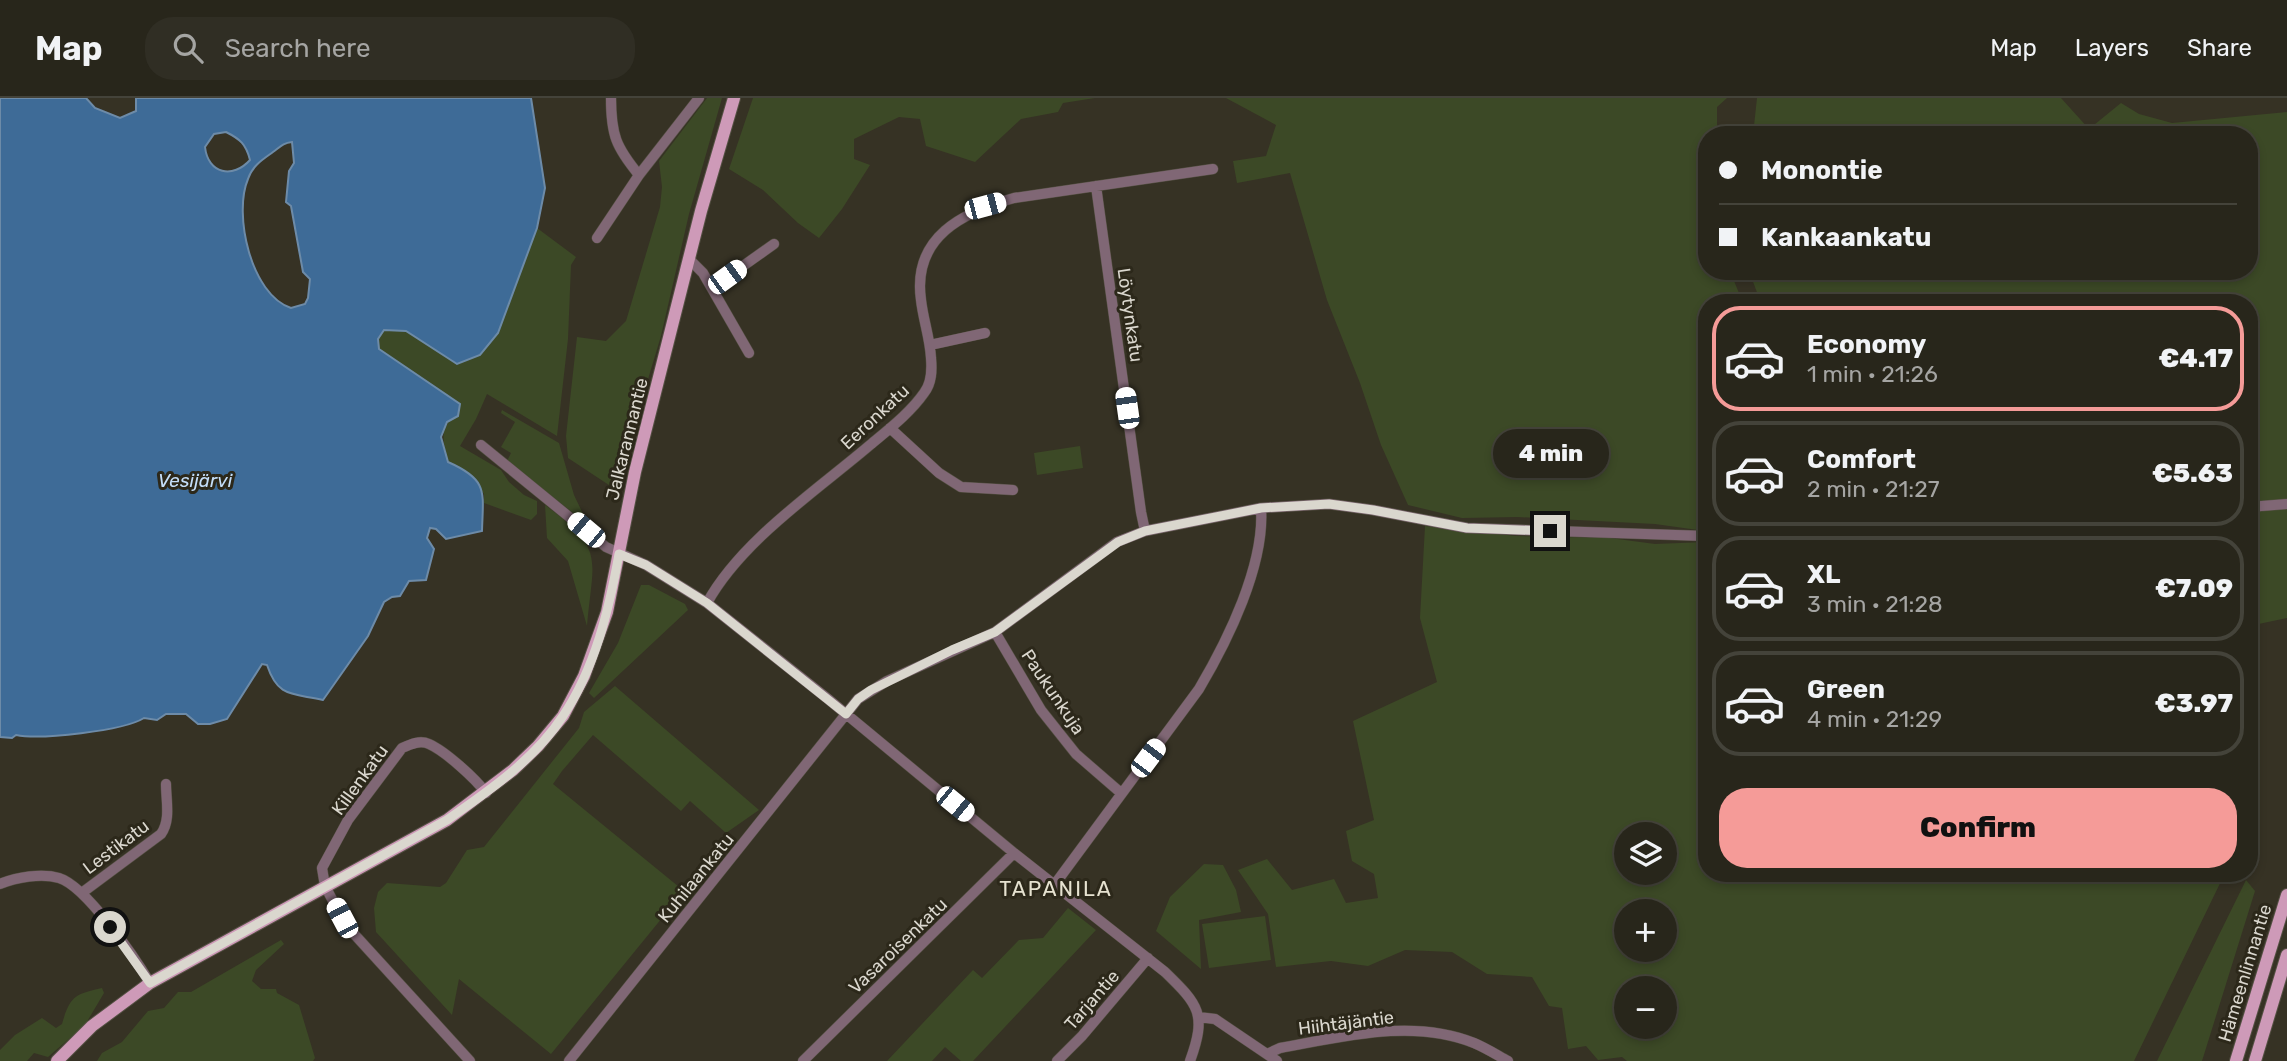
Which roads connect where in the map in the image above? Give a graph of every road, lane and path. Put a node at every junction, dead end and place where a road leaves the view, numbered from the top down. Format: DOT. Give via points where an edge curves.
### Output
graph roads {
  1 [pos="611,98"];
  2 [pos="699,98"];
  3 [pos="734,98"];
  4 [pos="1213,169"];
  5 [pos="639,175"];
  6 [pos="1096,187"];
  7 [pos="597,238"];
  8 [pos="774,244"];
  9 [pos="689,259"];
  10 [pos="712,288"];
  11 [pos="985,333"];
  12 [pos="930,345"];
  13 [pos="749,353"];
  14 [pos="890,428"];
  15 [pos="481,444"];
  16 [pos="1013,490"];
  17 [pos="2287,504"];
  18 [pos="2258,506"];
  19 [pos="1261,508"];
  20 [pos="1145,531"];
  21 [pos="1698,536"];
  22 [pos="619,554"];
  23 [pos="707,603"];
  24 [pos="995,632"];
  25 [pos="846,714"];
  26 [pos="166,784"];
  27 [pos="486,793"];
  28 [pos="1121,793"];
  29 [pos="1014,853"];
  30 [pos="0,884"];
  31 [pos="1055,884"];
  32 [pos="325,886"];
  33 [pos="83,892"];
  34 [pos="2287,895"];
  35 [pos="2287,955"];
  36 [pos="1148,958"];
  37 [pos="150,983"];
  38 [pos="1198,1017"];
  39 [pos="1267,1054"];
  40 [pos="57,1061"];
  41 [pos="470,1061"];
  42 [pos="569,1061"];
  43 [pos="803,1061"];
  44 [pos="1058,1061"];
  45 [pos="1190,1061"];
  46 [pos="1277,1061"];
  47 [pos="1508,1061"];
  48 [pos="2236,1061"];
  49 [pos="2255,1061"];
  1 -- 5 [label="street" via="619,150"];
  2 -- 5 [label="street"];
  3 -- 9 [label="main road, Jalkarannantie"];
  4 -- 6 [label="street, Eeronkatu"];
  5 -- 7 [label="street"];
  6 -- 12 [label="street, Eeronkatu" via="985,206 940,233 923,264 920,297"];
  6 -- 20 [label="street, Löytynkatu"];
  8 -- 10 [label="street"];
  9 -- 10 [label="street"];
  9 -- 22 [label="main road, Jalkarannantie"];
  10 -- 13 [label="street"];
  11 -- 12 [label="street"];
  12 -- 14 [label="street, Eeronkatu" via="932,370 925,392"];
  14 -- 16 [label="street" via="961,487"];
  14 -- 23 [label="street, Eeronkatu" via="754,542 727,570"];
  15 -- 22 [label="street"];
  17 -- 18 [label="street"];
  19 -- 20 [label="street, Kuhilaankatu"];
  19 -- 21 [label="street, Kuhilaankatu" via="1329,504 1467,528"];
  19 -- 28 [label="street" via="1258,552 1217,659"];
  20 -- 24 [label="street, Kuhilaankatu" via="1118,542"];
  22 -- 23 [label="street" via="646,565"];
  22 -- 27 [label="main road, Jalkarannantie" via="597,646 563,716 538,746"];
  23 -- 25 [label="street"];
  24 -- 25 [label="street, Kuhilaankatu" via="871,690"];
  24 -- 28 [label="street, Paukunkuja" via="1053,725 1076,754"];
  25 -- 29 [label="street"];
  25 -- 42 [label="street, Kuhilaankatu"];
  26 -- 33 [label="street, Lestikatu" via="166,827 161,834"];
  27 -- 32 [label="main road, Jalkarannantie" via="447,820"];
  27 -- 32 [label="street, Killenkatu" via="428,743 402,748 348,820 322,867"];
  28 -- 31 [label="street"];
  29 -- 31 [label="street"];
  29 -- 43 [label="street, Vasaroisenkatu"];
  30 -- 33 [label="street" via="29,877 59,878"];
  31 -- 36 [label="street"];
  32 -- 37 [label="main road, Jalkarannantie"];
  32 -- 41 [label="street" via="355,935"];
  33 -- 37 [label="street"];
  34 -- 48 [label="main road, Hämeenlinnantie"];
  35 -- 49 [label="main road, Hämeenlinnantie"];
  36 -- 38 [label="street" via="1185,992"];
  36 -- 44 [label="street, Tarjantie"];
  37 -- 40 [label="main road, Jalkarannantie" via="92,1026"];
  38 -- 39 [label="street" via="1215,1019"];
  38 -- 45 [label="street"];
  39 -- 46 [label="street"];
  39 -- 47 [label="street, Hiihtäjäntie" via="1370,1033 1421,1030 1473,1042"];
}
